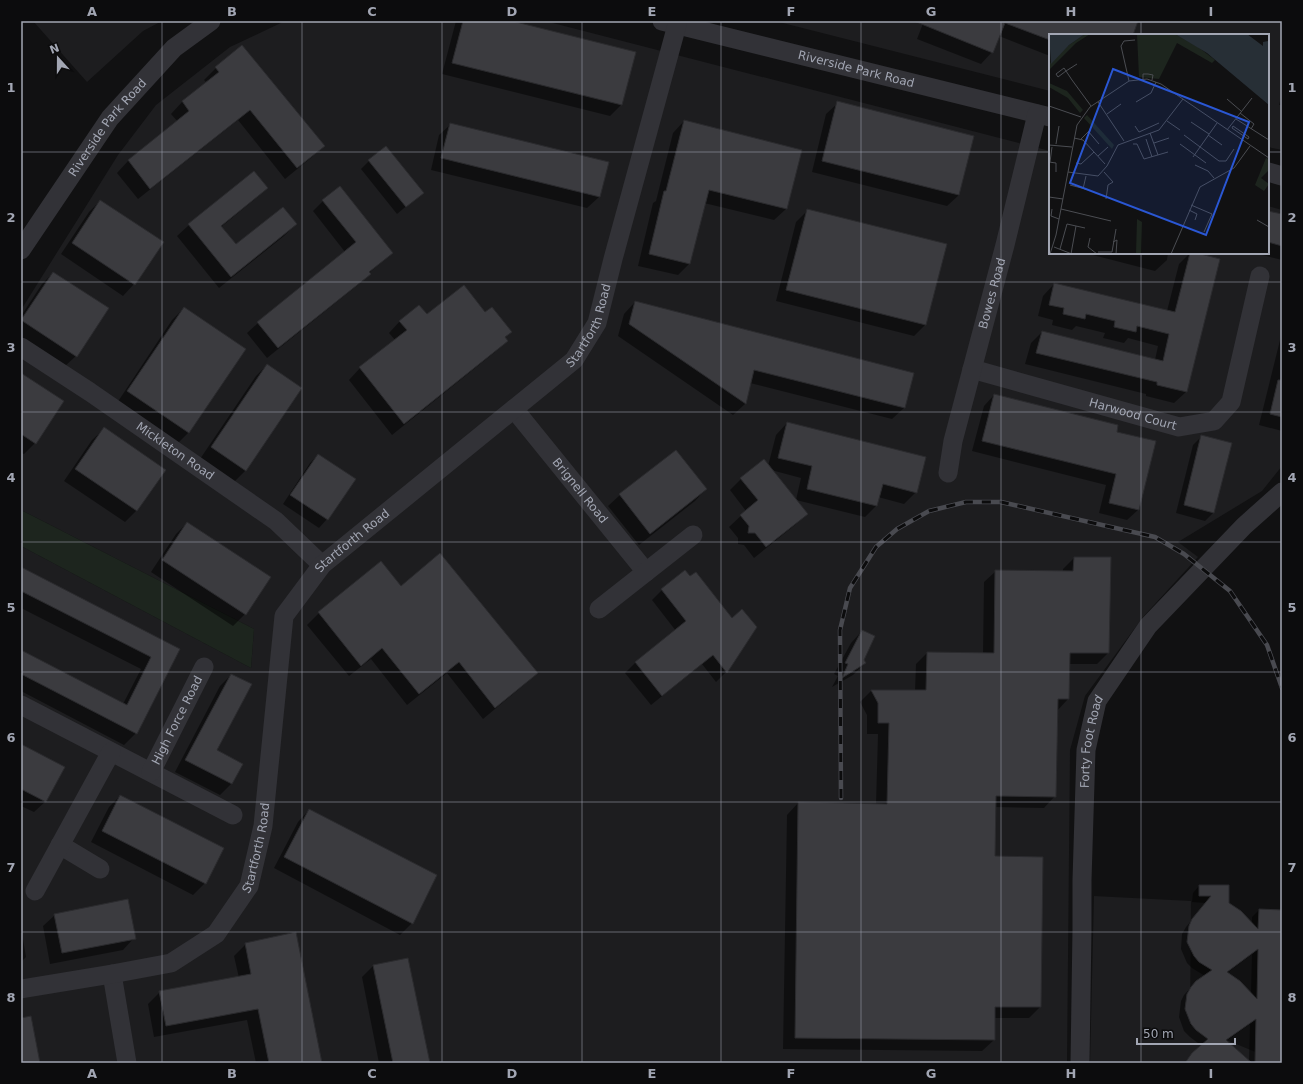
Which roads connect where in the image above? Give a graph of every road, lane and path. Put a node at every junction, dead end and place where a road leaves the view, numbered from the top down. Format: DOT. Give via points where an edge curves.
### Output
graph roads {
  1 [pos="211,21"];
  2 [pos="670,23"];
  3 [pos="1044,116"];
  4 [pos="1269,172"];
  5 [pos="1282,176"];
  6 [pos="21,250"];
  7 [pos="1260,276"];
  8 [pos="21,348"];
  9 [pos="972,370"];
  10 [pos="514,409"];
  11 [pos="948,473"];
  12 [pos="1282,492"];
  13 [pos="693,535"];
  14 [pos="322,565"];
  15 [pos="646,572"];
  16 [pos="599,609"];
  17 [pos="204,667"];
  18 [pos="21,705"];
  19 [pos="111,752"];
  20 [pos="150,772"];
  21 [pos="233,815"];
  22 [pos="60,845"];
  23 [pos="100,869"];
  24 [pos="35,891"];
  25 [pos="112,974"];
  26 [pos="21,989"];
  27 [pos="128,1063"];
  28 [pos="1080,1063"];
  1 -- 6 [label="street, Riverside Park Road" via="174,48 110,118"];
  2 -- 3 [label="street, Riverside Park Road"];
  2 -- 10 [label="street, Startforth Road" via="597,322 574,360"];
  3 -- 9 [label="street, Bowes Road" via="1007,238"];
  4 -- 5 [label="street"];
  7 -- 9 [label="street, Harwood Court" via="1231,402 1214,421 1179,427"];
  8 -- 14 [label="street, Mickleton Road" via="90,392 276,521"];
  9 -- 11 [label="street, Bowes Road" via="953,441"];
  10 -- 14 [label="street, Startforth Road"];
  10 -- 15 [label="street, Brignell Road"];
  12 -- 28 [label="street, Forty Foot Road" via="1244,526 1148,626 1097,701 1086,750"];
  13 -- 15 [label="street"];
  14 -- 25 [label="street, Startforth Road" via="284,616 262,826 249,886 216,934 171,963"];
  15 -- 16 [label="street"];
  17 -- 20 [label="street, High Force Road"];
  18 -- 19 [label="street, High Force Road"];
  19 -- 20 [label="street, High Force Road"];
  19 -- 22 [label="street"];
  20 -- 21 [label="street, High Force Road"];
  22 -- 23 [label="street"];
  22 -- 24 [label="street"];
  25 -- 26 [label="street, Startforth Road"];
  25 -- 27 [label="street"];
}
